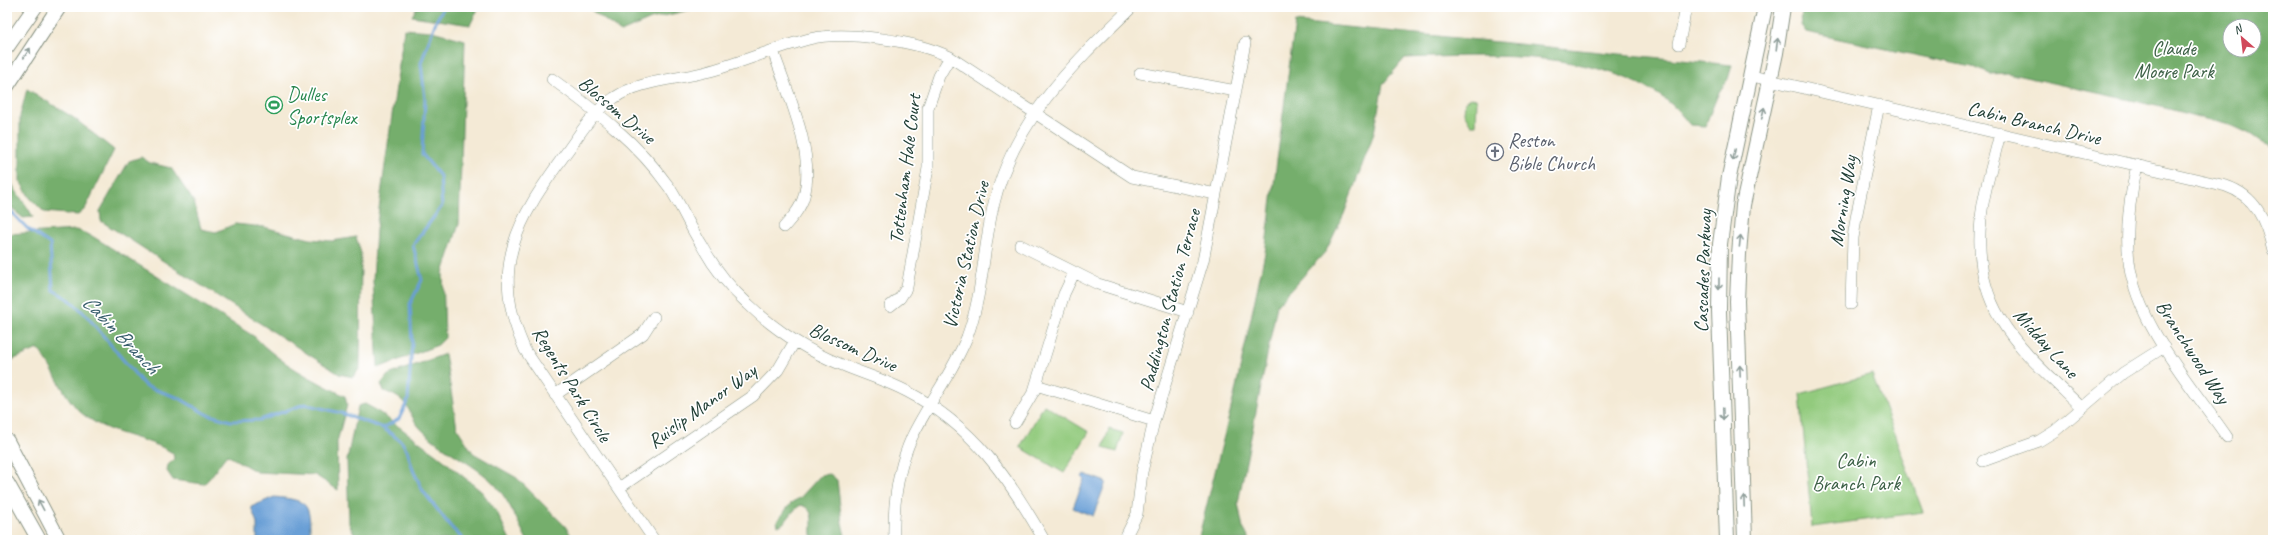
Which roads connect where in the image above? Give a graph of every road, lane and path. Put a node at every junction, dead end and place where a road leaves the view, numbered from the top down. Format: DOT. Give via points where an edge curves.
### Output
graph roads {
  1 [pos="35,7"];
  2 [pos="59,7"];
  3 [pos="1132,7"];
  4 [pos="1686,7"];
  5 [pos="1765,7"];
  6 [pos="1783,7"];
  7 [pos="1245,43"];
  8 [pos="1679,44"];
  9 [pos="7,47"];
  10 [pos="773,51"];
  11 [pos="950,57"];
  12 [pos="1140,73"];
  13 [pos="1752,76"];
  14 [pos="552,79"];
  15 [pos="1770,80"];
  16 [pos="7,86"];
  17 [pos="1236,91"];
  18 [pos="1879,105"];
  19 [pos="597,112"];
  20 [pos="1034,112"];
  21 [pos="2000,134"];
  22 [pos="2137,165"];
  23 [pos="1216,194"];
  24 [pos="784,226"];
  25 [pos="1020,245"];
  26 [pos="2273,250"];
  27 [pos="1074,272"];
  28 [pos="1851,304"];
  29 [pos="890,306"];
  30 [pos="1188,312"];
  31 [pos="654,317"];
  32 [pos="795,342"];
  33 [pos="2164,347"];
  34 [pos="1036,385"];
  35 [pos="555,395"];
  36 [pos="931,406"];
  37 [pos="2082,408"];
  38 [pos="1154,421"];
  39 [pos="1015,423"];
  40 [pos="2227,437"];
  41 [pos="7,441"];
  42 [pos="1983,461"];
  43 [pos="7,483"];
  44 [pos="619,488"];
  45 [pos="39,540"];
  46 [pos="59,540"];
  47 [pos="654,540"];
  48 [pos="894,540"];
  49 [pos="1044,540"];
  50 [pos="1124,540"];
  51 [pos="1727,540"];
  52 [pos="1745,540"];
  1 -- 9 [label="main road"];
  16 -- 2 [label="main road, one-way"];
  3 -- 20 [label="street, Victoria Station Drive" via="1066,73"];
  4 -- 8 [label="street"];
  5 -- 13 [label="main road, Cascades Parkway"];
  15 -- 6 [label="main road, Cascades Parkway, one-way"];
  7 -- 17 [label="street, Paddington Station Terrace"];
  10 -- 11 [label="street, Regents Park Circle" via="809,39 846,36 921,46"];
  10 -- 19 [label="street, Regents Park Circle" via="717,69 638,86 612,98"];
  10 -- 24 [label="street" via="802,139 805,158 804,197 796,213"];
  11 -- 20 [label="street, Regents Park Circle"];
  11 -- 29 [label="street, Tottenham Hale Court" via="939,76 928,108 928,168 907,287 900,298"];
  12 -- 17 [label="street"];
  13 -- 15 [label="street, Cabin Branch Drive"];
  13 -- 51 [label="main road, Cascades Parkway, one-way" via="1729,178 1720,244 1719,311"];
  14 -- 19 [label="street, Blossom Drive"];
  15 -- 18 [label="street, Cabin Branch Drive"];
  52 -- 15 [label="main road, Cascades Parkway, one-way" via="1737,301 1738,254 1743,205"];
  17 -- 23 [label="street, Paddington Station Terrace"];
  18 -- 21 [label="street, Cabin Branch Drive"];
  18 -- 28 [label="street, Morning Way" via="1853,238"];
  19 -- 32 [label="street, Blossom Drive" via="619,130 654,166 680,204 700,244 729,284 769,323"];
  19 -- 35 [label="street, Regents Park Circle" via="521,220 510,258 509,296 517,332 525,350"];
  20 -- 23 [label="street, Regents Park Circle" via="1132,177"];
  20 -- 36 [label="street, Victoria Station Drive" via="1018,140 1000,182 990,224 982,278 967,336 947,380"];
  21 -- 22 [label="street, Cabin Branch Drive"];
  21 -- 37 [label="street, Midday Lane" via="1981,218 1981,265 1987,289 2006,331"];
  22 -- 26 [label="street, Cabin Branch Drive" via="2237,190 2252,200 2262,214"];
  22 -- 33 [label="street, Branchwood Way" via="2129,198 2129,262 2139,300"];
  23 -- 30 [label="street, Paddington Station Terrace" via="1203,261"];
  25 -- 27 [label="street"];
  27 -- 30 [label="street" via="1098,284"];
  27 -- 34 [label="street" via="1064,294"];
  30 -- 38 [label="street, Paddington Station Terrace"];
  31 -- 35 [label="street" via="642,334"];
  32 -- 36 [label="street, Blossom Drive" via="825,358 901,388"];
  32 -- 44 [label="street, Ruislip Manor Way" via="778,370 753,396"];
  33 -- 37 [label="street" via="2123,373"];
  33 -- 40 [label="street, Branchwood Way"];
  34 -- 38 [label="street"];
  34 -- 39 [label="street"];
  35 -- 44 [label="street, Regents Park Circle"];
  36 -- 48 [label="street, Victoria Station Drive" via="913,436 898,478 894,499"];
  36 -- 49 [label="street, Blossom Drive" via="957,425 991,458 1021,500"];
  37 -- 42 [label="street" via="2039,441"];
  38 -- 50 [label="street, Paddington Station Terrace" via="1142,472 1137,514"];
  46 -- 41 [label="main road, one-way"];
  43 -- 45 [label="main road"];
  44 -- 47 [label="street, Regents Park Circle"];
}
